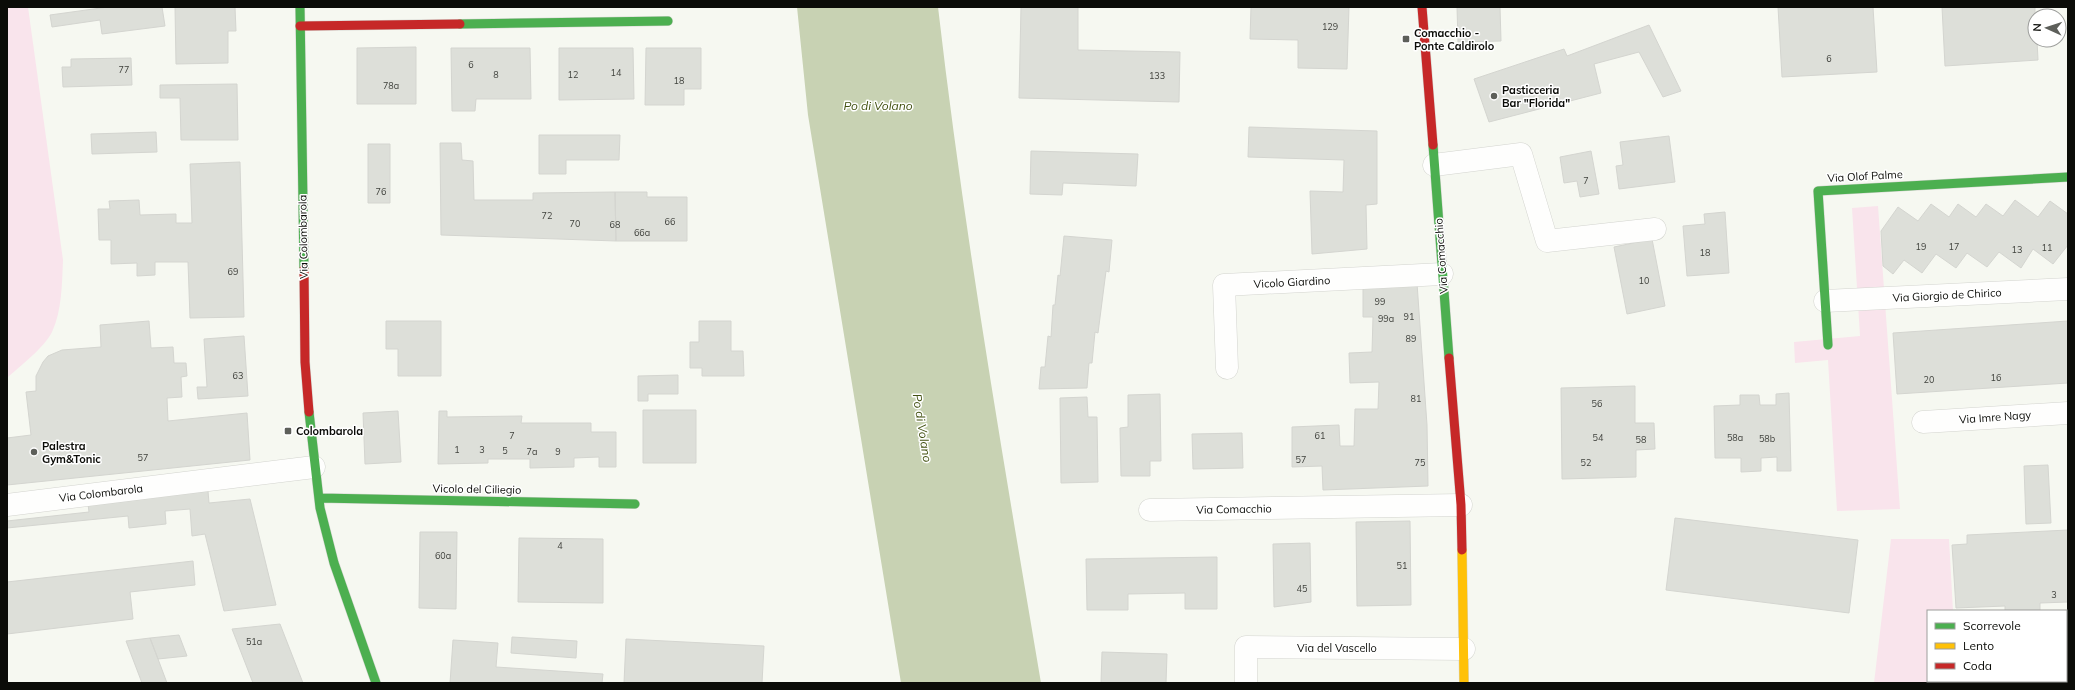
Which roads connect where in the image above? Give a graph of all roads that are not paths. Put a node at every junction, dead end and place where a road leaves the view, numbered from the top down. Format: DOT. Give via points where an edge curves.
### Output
graph roads {
  1 [pos="300,7"];
  2 [pos="1422,7"];
  3 [pos="668,21"];
  4 [pos="300,26"];
  5 [pos="1434,165"];
  6 [pos="2068,177"];
  7 [pos="1655,229"];
  8 [pos="1442,274"];
  9 [pos="2068,289"];
  10 [pos="1825,301"];
  11 [pos="1828,345"];
  12 [pos="1227,368"];
  13 [pos="2068,413"];
  14 [pos="1923,422"];
  15 [pos="314,467"];
  16 [pos="319,498"];
  17 [pos="634,504"];
  18 [pos="7,505"];
  19 [pos="1461,505"];
  20 [pos="1150,510"];
  21 [pos="1464,649"];
  22 [pos="376,683"];
  23 [pos="1246,683"];
  24 [pos="1464,683"];
  1 -- 4 [label="street, Via Colombarola"];
  2 -- 5 [label="street, Via Comacchio"];
  3 -- 4 [label="street"];
  4 -- 15 [label="street, Via Colombarola" via="305,362"];
  5 -- 7 [label="street" via="1521,154 1547,241"];
  5 -- 8 [label="street, Via Comacchio"];
  6 -- 10 [label="street, Via Olof Palme" via="1818,191"];
  8 -- 12 [label="street, Vicolo Giardino" via="1224,285"];
  8 -- 19 [label="street, Via Comacchio"];
  9 -- 10 [label="street, Via Giorgio de Chirico"];
  10 -- 11 [label="street, Via Olof Palme"];
  13 -- 14 [label="street, Via Imre Nagy"];
  15 -- 16 [label="street, Via Colombarola"];
  15 -- 18 [label="street, Via Colombarola"];
  16 -- 17 [label="street, Vicolo del Ciliegio"];
  16 -- 22 [label="street, Via Colombarola" via="334,563"];
  19 -- 20 [label="street, Via Comacchio"];
  19 -- 21 [label="street, Via Comacchio"];
  21 -- 23 [label="street, Via del Vascello" via="1246,647"];
  21 -- 24 [label="street, Via Comacchio"];
}
